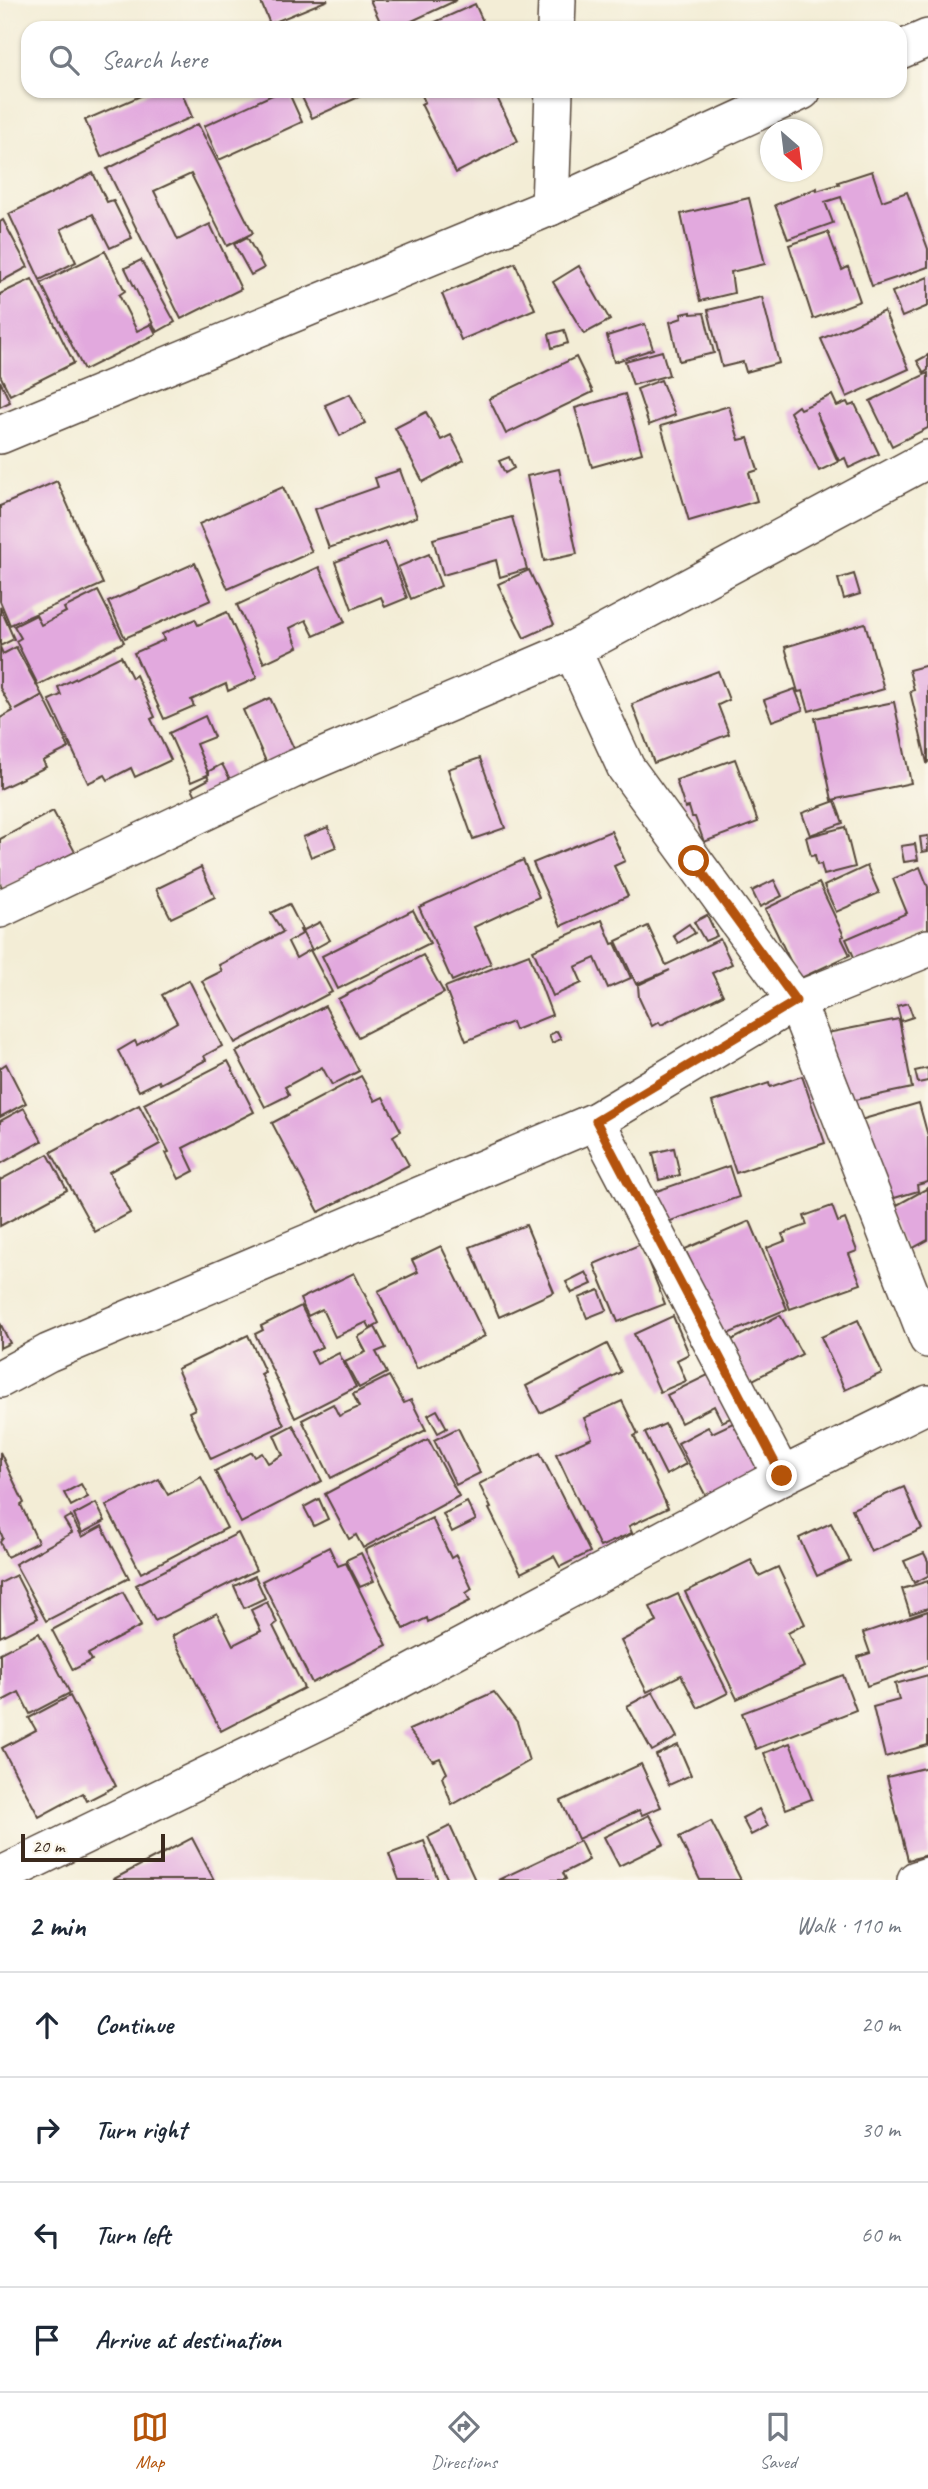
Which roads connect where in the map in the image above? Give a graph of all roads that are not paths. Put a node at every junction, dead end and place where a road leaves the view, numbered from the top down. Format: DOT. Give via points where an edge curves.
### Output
graph roads {
  1 [pos="557,0"];
  2 [pos="556,21"];
  3 [pos="928,38"];
  4 [pos="907,47"];
  5 [pos="554,98"];
  6 [pos="787,98"];
  7 [pos="550,207"];
  8 [pos="0,435"];
  9 [pos="928,459"];
  10 [pos="572,650"];
  11 [pos="0,908"];
  12 [pos="928,948"];
  13 [pos="796,1001"];
  14 [pos="596,1121"];
  15 [pos="928,1339"];
  16 [pos="0,1379"];
  17 [pos="928,1404"];
  18 [pos="782,1476"];
  19 [pos="0,1876"];
  20 [pos="928,1876"];
  21 [pos="916,1880"];
  1 -- 2 [label="street"];
  3 -- 4 [label="street"];
  5 -- 7 [label="street"];
  6 -- 7 [label="street"];
  7 -- 8 [label="street"];
  9 -- 10 [label="street"];
  10 -- 11 [label="street" via="292,770"];
  10 -- 13 [label="street" via="626,768"];
  12 -- 13 [label="street"];
  13 -- 14 [label="street"];
  13 -- 15 [label="street"];
  14 -- 16 [label="street" via="48,1353"];
  14 -- 18 [label="street"];
  17 -- 18 [label="street"];
  18 -- 19 [label="street" via="352,1705"];
  20 -- 21 [label="street"];
}
